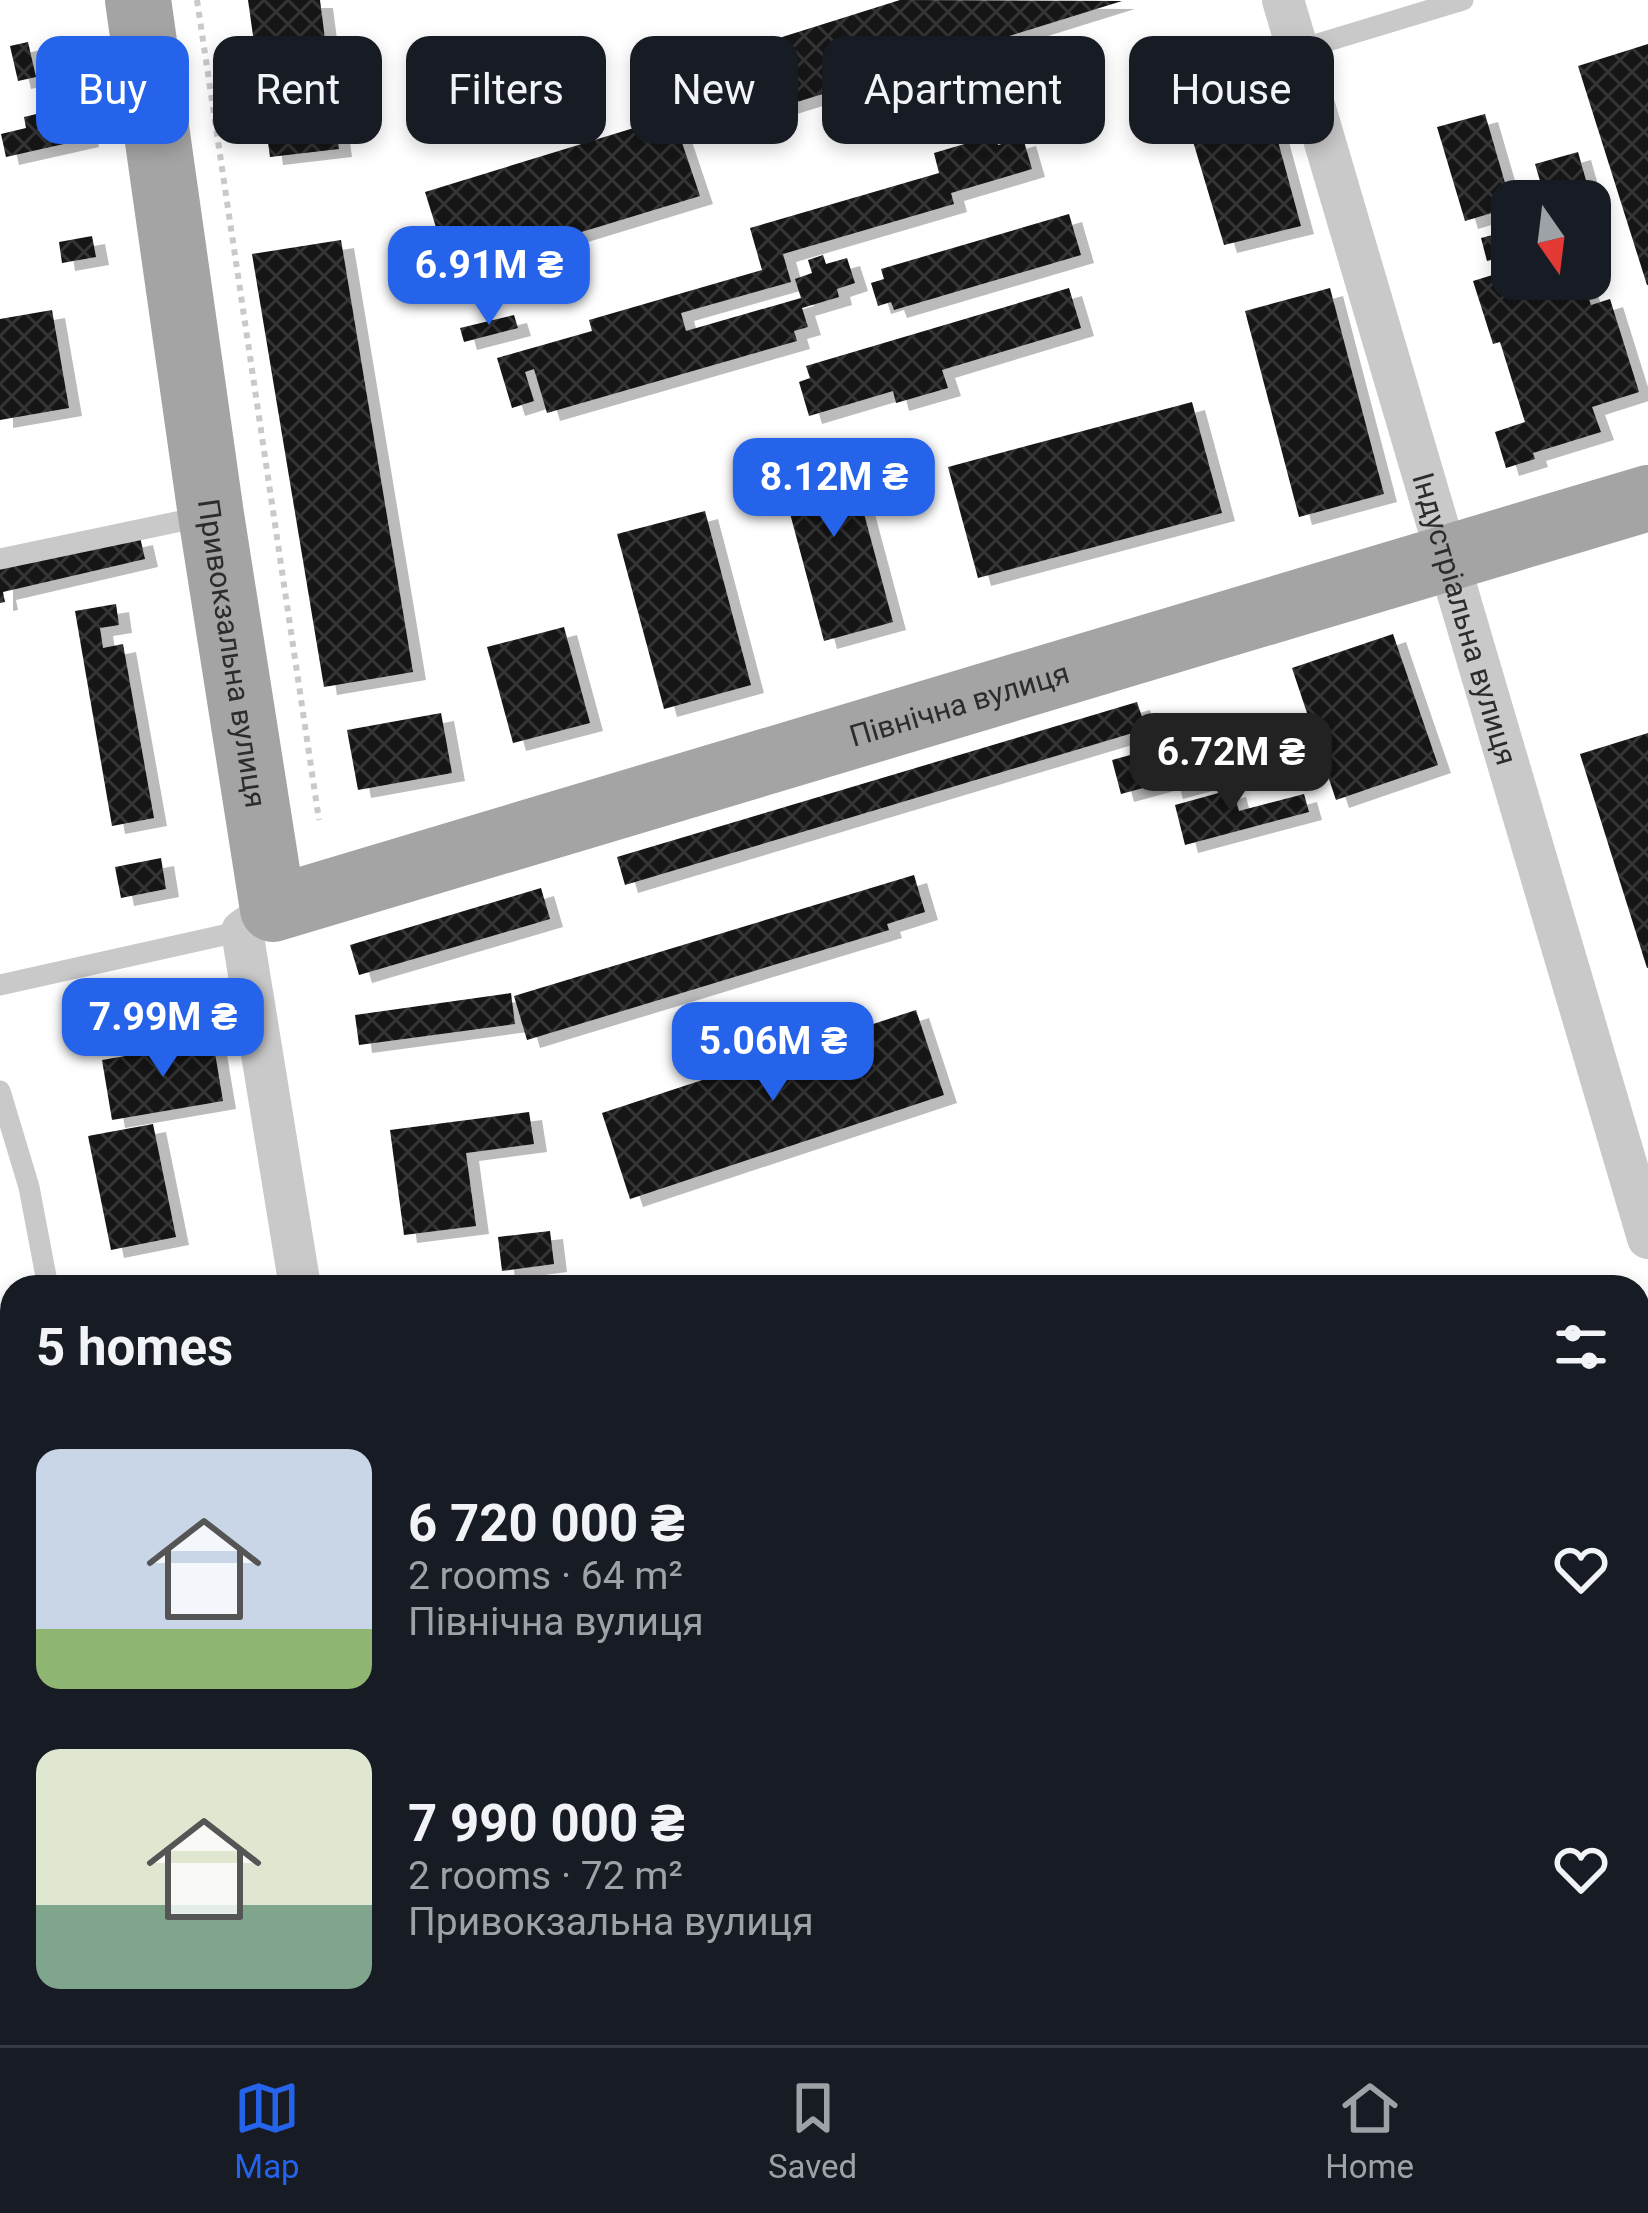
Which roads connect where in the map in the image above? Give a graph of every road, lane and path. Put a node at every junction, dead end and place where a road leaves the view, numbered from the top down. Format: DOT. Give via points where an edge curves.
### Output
graph roads {
  1 [pos="138,0"];
  2 [pos="197,0"];
  3 [pos="1283,0"];
  4 [pos="1463,0"];
  5 [pos="1294,36"];
  6 [pos="1334,39"];
  7 [pos="1326,144"];
  8 [pos="1648,498"];
  9 [pos="211,515"];
  10 [pos="0,559"];
  11 [pos="1449,559"];
  12 [pos="319,820"];
  13 [pos="257,920"];
  14 [pos="0,985"];
  15 [pos="0,1091"];
  16 [pos="1648,1238"];
  17 [pos="46,1275"];
  18 [pos="299,1275"];
  1 -- 9 [label="main road, Привокзальна вулиця"];
  2 -- 12 [label="path"];
  3 -- 5 [label="street, Індустріальна вулиця"];
  4 -- 6 [label="lane"];
  7 -- 11 [label="street, Індустріальна вулиця"];
  8 -- 11 [label="main road, Північна вулиця"];
  9 -- 10 [label="lane"];
  9 -- 13 [label="main road, Привокзальна вулиця"];
  11 -- 13 [label="main road, Північна вулиця"];
  11 -- 16 [label="street, Індустріальна вулиця"];
  13 -- 14 [label="lane"];
  13 -- 18 [label="street, Привокзальна вулиця"];
  15 -- 17 [label="lane"];
}
